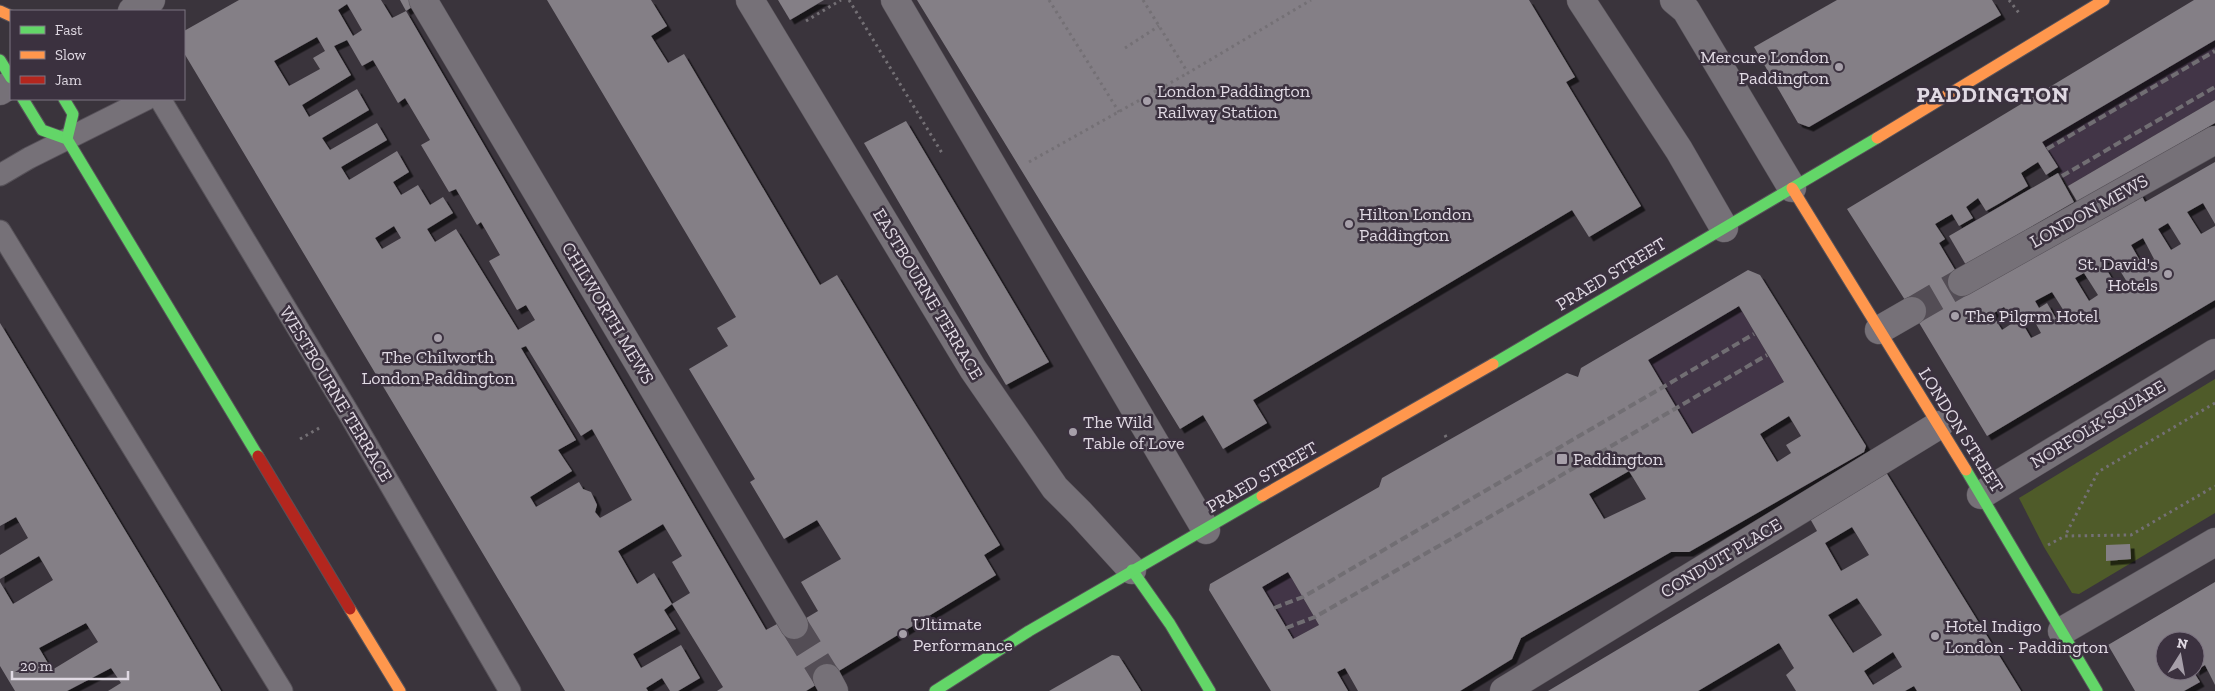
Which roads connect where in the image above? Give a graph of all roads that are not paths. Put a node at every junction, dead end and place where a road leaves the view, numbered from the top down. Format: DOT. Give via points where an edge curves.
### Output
graph roads {
  1 [pos="151,0"];
  2 [pos="423,0"];
  3 [pos="750,0"];
  4 [pos="895,0"];
  5 [pos="1582,0"];
  6 [pos="2104,0"];
  7 [pos="1688,3"];
  8 [pos="134,10"];
  9 [pos="0,60"];
  10 [pos="10,76"];
  11 [pos="25,100"];
  12 [pos="65,100"];
  13 [pos="146,100"];
  14 [pos="161,100"];
  15 [pos="67,139"];
  16 [pos="2215,140"];
  17 [pos="0,175"];
  18 [pos="1792,188"];
  19 [pos="1724,228"];
  20 [pos="0,231"];
  21 [pos="1962,282"];
  22 [pos="1912,311"];
  23 [pos="1879,330"];
  24 [pos="2215,353"];
  25 [pos="1939,425"];
  26 [pos="1981,495"];
  27 [pos="1206,530"];
  28 [pos="2215,542"];
  29 [pos="1132,570"];
  30 [pos="794,625"];
  31 [pos="2062,631"];
  32 [pos="282,691"];
  33 [pos="400,691"];
  34 [pos="510,691"];
  35 [pos="935,691"];
  36 [pos="1210,691"];
  37 [pos="1504,691"];
  38 [pos="2097,691"];
  1 -- 8 [label="street"];
  2 -- 30 [label="street, CHILWORTH MEWS"];
  3 -- 29 [label="street, EASTBOURNE TERRACE" via="973,369 1055,488"];
  4 -- 27 [label="street"];
  5 -- 19 [label="street" via="1679,150"];
  6 -- 18 [label="main road, PRAED STREET"];
  7 -- 18 [label="street"];
  9 -- 10 [label="main road"];
  11 -- 15 [label="main road" via="42,130"];
  12 -- 15 [label="main road" via="73,114"];
  13 -- 15 [label="lane"];
  14 -- 34 [label="lane, WESTBOURNE TERRACE" via="353,420"];
  15 -- 17 [label="lane"];
  15 -- 33 [label="main road"];
  16 -- 21 [label="street, LONDON MEWS"];
  18 -- 19 [label="main road, PRAED STREET"];
  18 -- 23 [label="main road, LONDON STREET"];
  19 -- 27 [label="main road, PRAED STREET"];
  20 -- 32 [label="lane"];
  22 -- 23 [label="street"];
  23 -- 25 [label="main road, LONDON STREET"];
  24 -- 26 [label="street, NORFOLK SQUARE"];
  25 -- 26 [label="main road, LONDON STREET"];
  25 -- 37 [label="street, CONDUIT PLACE"];
  26 -- 31 [label="main road, LONDON STREET"];
  27 -- 29 [label="main road, PRAED STREET"];
  28 -- 31 [label="street"];
  29 -- 35 [label="main road, PRAED STREET"];
  29 -- 36 [label="main road" via="1170,624"];
  31 -- 38 [label="main road, LONDON STREET"];
}
